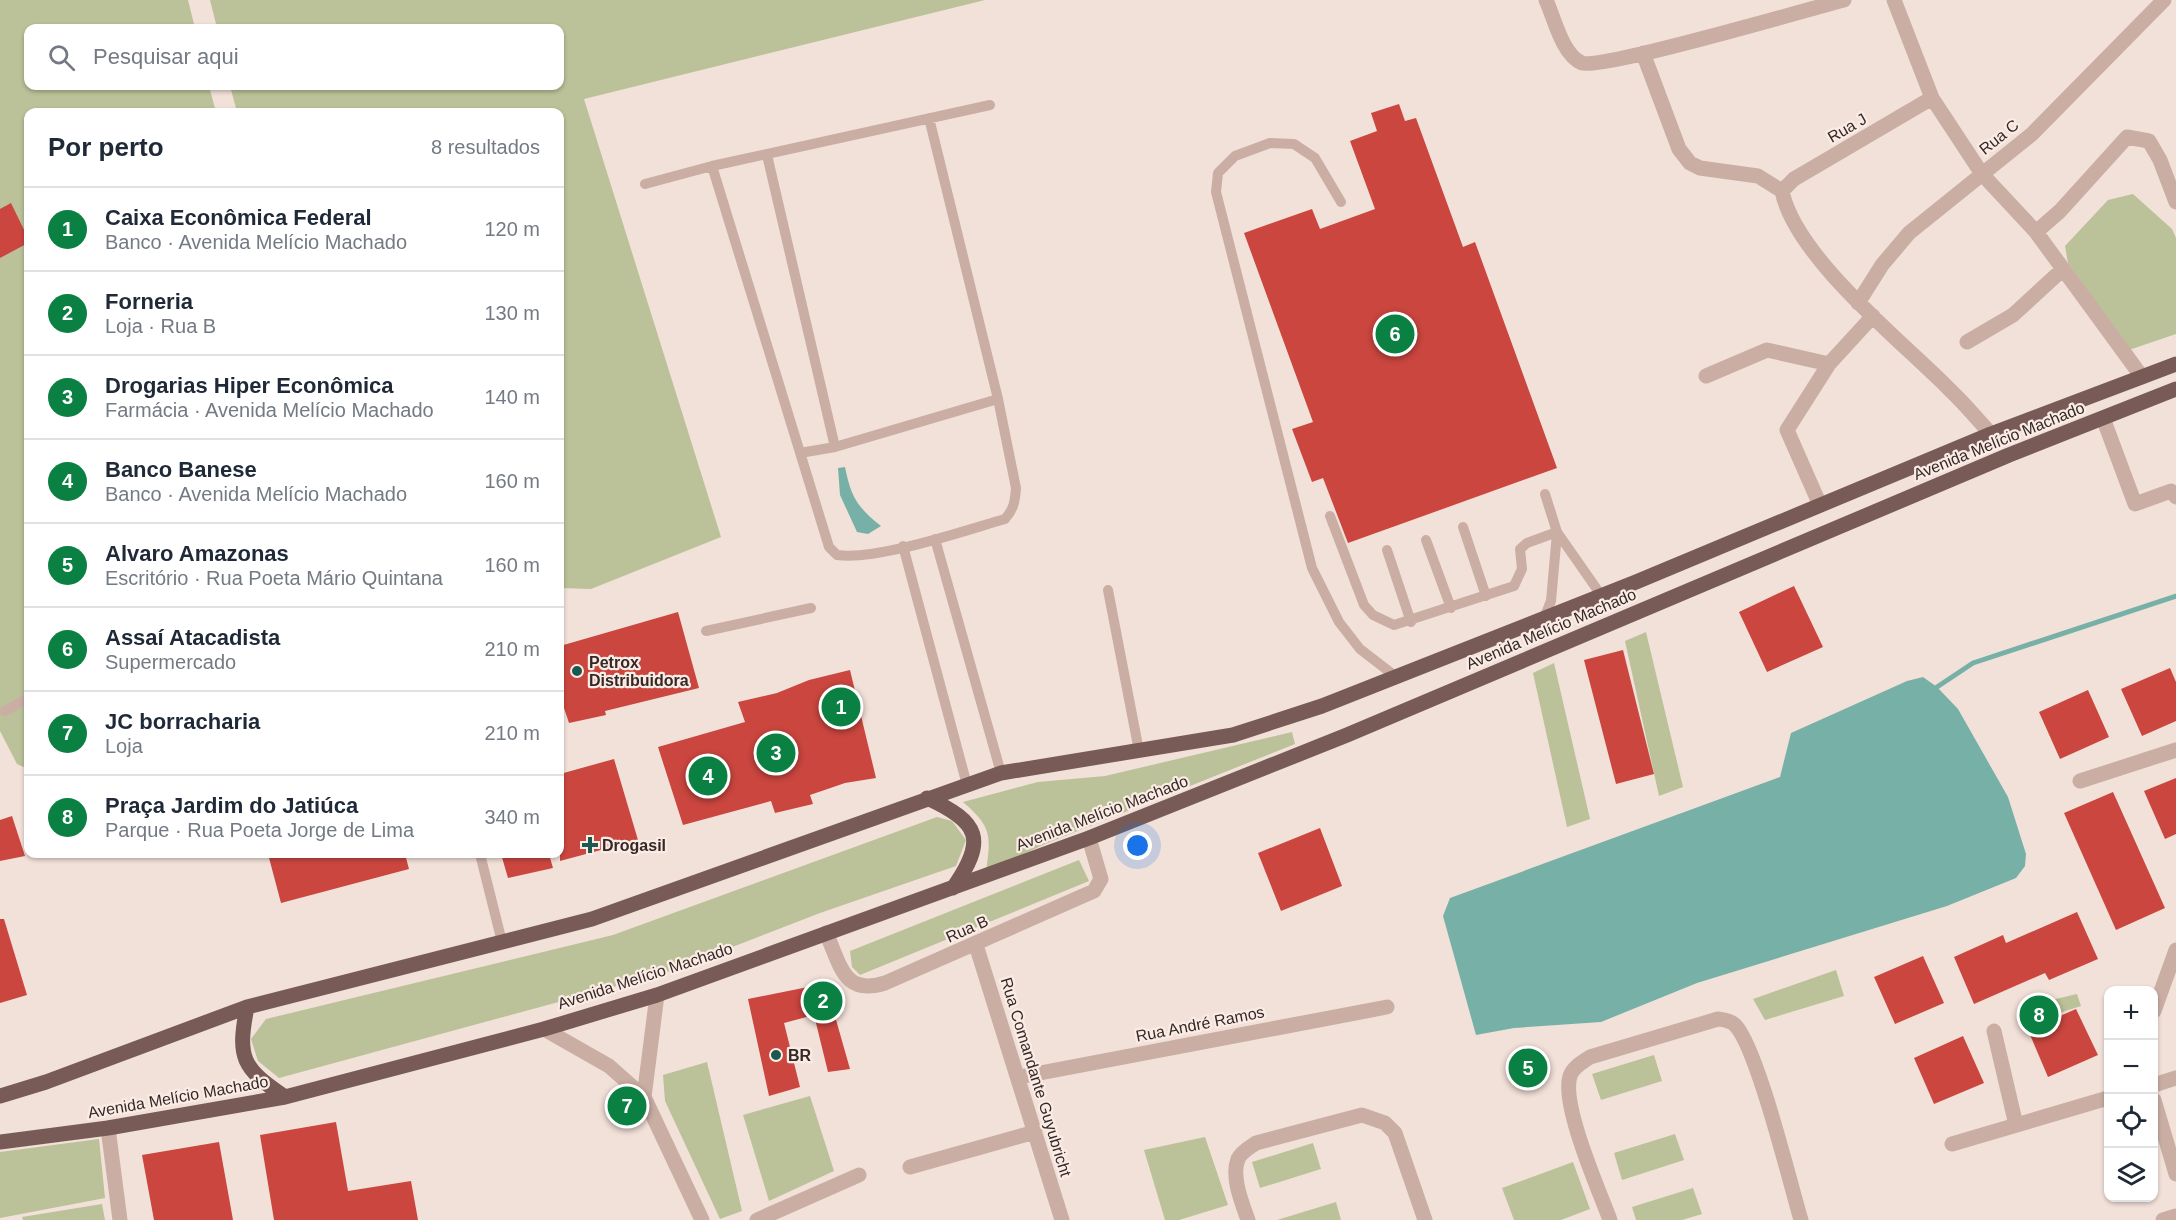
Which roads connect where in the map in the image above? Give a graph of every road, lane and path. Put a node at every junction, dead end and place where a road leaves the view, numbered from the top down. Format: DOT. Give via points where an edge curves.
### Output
graph roads {
  1 [pos="1546,0"];
  2 [pos="1844,0"];
  3 [pos="1894,0"];
  4 [pos="2164,0"];
  5 [pos="1643,53"];
  6 [pos="1932,98"];
  7 [pos="990,105"];
  8 [pos="929,118"];
  9 [pos="767,155"];
  10 [pos="712,166"];
  11 [pos="1982,174"];
  12 [pos="645,184"];
  13 [pos="1782,191"];
  14 [pos="1341,202"];
  15 [pos="2176,202"];
  16 [pos="2036,232"];
  17 [pos="2062,270"];
  18 [pos="1858,303"];
  19 [pos="1873,316"];
  20 [pos="1967,342"];
  21 [pos="1829,364"];
  22 [pos="2176,364"];
  23 [pos="1706,375"];
  24 [pos="2142,377"];
  25 [pos="2176,388"];
  26 [pos="998,399"];
  27 [pos="2103,418"];
  28 [pos="1991,434"];
  29 [pos="835,447"];
  30 [pos="800,453"];
  31 [pos="1545,494"];
  32 [pos="2176,497"];
  33 [pos="1820,505"];
  34 [pos="1330,516"];
  35 [pos="1463,527"];
  36 [pos="1557,532"];
  37 [pos="935,538"];
  38 [pos="1426,540"];
  39 [pos="903,546"];
  40 [pos="1386,550"];
  41 [pos="1108,590"];
  42 [pos="1486,596"];
  43 [pos="1601,596"];
  44 [pos="811,608"];
  45 [pos="1452,608"];
  46 [pos="1544,618"];
  47 [pos="1411,622"];
  48 [pos="706,631"];
  49 [pos="1395,676"];
  50 [pos="24,700"];
  51 [pos="5,711"];
  52 [pos="2176,750"];
  53 [pos="1139,751"];
  54 [pos="1001,773"];
  55 [pos="2080,781"];
  56 [pos="967,785"];
  57 [pos="927,798"];
  58 [pos="1089,838"];
  59 [pos="481,858"];
  60 [pos="953,888"];
  61 [pos="826,933"];
  62 [pos="502,942"];
  63 [pos="976,945"];
  64 [pos="2176,950"];
  65 [pos="657,995"];
  66 [pos="2158,1000"];
  67 [pos="247,1007"];
  68 [pos="1387,1007"];
  69 [pos="544,1029"];
  70 [pos="1994,1031"];
  71 [pos="1019,1077"];
  72 [pos="2176,1078"];
  73 [pos="2158,1084"];
  74 [pos="0,1096"];
  75 [pos="285,1097"];
  76 [pos="644,1097"];
  77 [pos="2104,1099"];
  78 [pos="2158,1113"];
  79 [pos="2016,1125"];
  80 [pos="108,1128"];
  81 [pos="1035,1132"];
  82 [pos="0,1142"];
  83 [pos="1952,1144"];
  84 [pos="910,1167"];
  85 [pos="2176,1174"];
  86 [pos="859,1175"];
  87 [pos="2176,1216"];
  88 [pos="120,1220"];
  89 [pos="702,1220"];
  90 [pos="757,1220"];
  91 [pos="1062,1220"];
  92 [pos="1248,1220"];
  93 [pos="1425,1220"];
  94 [pos="1610,1220"];
  95 [pos="1801,1220"];
  96 [pos="2163,1220"];
  1 -- 5 [label="street" via="1567,48 1582,63"];
  2 -- 5 [label="street"];
  3 -- 6 [label="street"];
  4 -- 11 [label="street, Rua C" via="2032,134"];
  5 -- 13 [label="street" via="1678,149 1690,163 1700,168 1758,176"];
  6 -- 11 [label="street"];
  6 -- 13 [label="street, Rua J" via="1794,179"];
  7 -- 8 [label="lane"];
  8 -- 9 [label="lane"];
  8 -- 26 [label="lane"];
  9 -- 10 [label="lane"];
  9 -- 29 [label="lane"];
  10 -- 12 [label="lane"];
  10 -- 30 [label="lane"];
  11 -- 16 [label="street"];
  11 -- 18 [label="street, Rua C" via="1909,233"];
  13 -- 18 [label="street" via="1815,253"];
  14 -- 49 [label="lane" via="1315,158 1294,144 1270,143 1235,156 1218,173 1216,192 1312,568 1339,622 1360,649"];
  15 -- 16 [label="street" via="2149,141 2127,137"];
  16 -- 17 [label="street"];
  17 -- 20 [label="street" via="2013,315"];
  17 -- 24 [label="street"];
  18 -- 19 [label="street"];
  19 -- 21 [label="street"];
  19 -- 28 [label="street"];
  21 -- 23 [label="street" via="1767,350"];
  21 -- 33 [label="street" via="1787,430"];
  22 -- 24 [label="main road, Avenida Melício Machado"];
  24 -- 28 [label="main road, Avenida Melício Machado"];
  25 -- 27 [label="main road, Avenida Melício Machado"];
  26 -- 29 [label="lane"];
  26 -- 37 [label="lane" via="1016,488 1012,511 1005,519"];
  27 -- 32 [label="street" via="2135,504 2171,491"];
  27 -- 58 [label="main road, Avenida Melício Machado" via="1347,735"];
  28 -- 33 [label="main road, Avenida Melício Machado"];
  29 -- 30 [label="lane"];
  30 -- 39 [label="lane" via="829,547 837,555 848,557"];
  31 -- 36 [label="lane"];
  33 -- 43 [label="main road, Avenida Melício Machado"];
  34 -- 47 [label="lane" via="1364,605 1384,622"];
  35 -- 42 [label="lane"];
  36 -- 42 [label="lane" via="1522,546 1518,554 1522,569 1514,586"];
  36 -- 43 [label="lane"];
  36 -- 46 [label="lane" via="1551,601"];
  37 -- 39 [label="lane"];
  37 -- 54 [label="lane"];
  38 -- 45 [label="lane"];
  39 -- 56 [label="lane"];
  40 -- 47 [label="lane"];
  41 -- 53 [label="lane"];
  42 -- 45 [label="lane"];
  43 -- 46 [label="main road, Avenida Melício Machado"];
  44 -- 48 [label="lane"];
  45 -- 47 [label="lane"];
  46 -- 49 [label="main road, Avenida Melício Machado"];
  49 -- 53 [label="main road, Avenida Melício Machado" via="1322,706 1233,735"];
  50 -- 51 [label="lane"];
  52 -- 55 [label="street"];
  53 -- 54 [label="main road, Avenida Melício Machado"];
  54 -- 56 [label="main road, Avenida Melício Machado"];
  56 -- 57 [label="main road, Avenida Melício Machado"];
  57 -- 60 [label="main road" via="953,810 969,825 974,837 974,853"];
  57 -- 62 [label="main road, Avenida Melício Machado" via="592,919"];
  58 -- 60 [label="main road, Avenida Melício Machado"];
  58 -- 63 [label="street, Rua B" via="1101,879 1094,891"];
  59 -- 62 [label="lane"];
  60 -- 61 [label="main road, Avenida Melício Machado"];
  61 -- 63 [label="street, Rua B" via="847,977 855,985 868,988"];
  61 -- 65 [label="main road, Avenida Melício Machado"];
  62 -- 67 [label="main road, Avenida Melício Machado"];
  63 -- 71 [label="street, Rua Comandante Guyubricht"];
  64 -- 66 [label="street"];
  65 -- 69 [label="main road, Avenida Melício Machado"];
  65 -- 76 [label="street"];
  67 -- 74 [label="main road, Avenida Melício Machado"];
  67 -- 75 [label="main road" via="241,1038 244,1060 260,1080"];
  68 -- 71 [label="street, Rua André Ramos"];
  69 -- 75 [label="main road, Avenida Melício Machado"];
  69 -- 76 [label="street" via="609,1066"];
  70 -- 79 [label="street"];
  71 -- 81 [label="street, Rua Comandante Guyubricht"];
  72 -- 73 [label="street"];
  75 -- 80 [label="main road, Avenida Melício Machado"];
  76 -- 89 [label="street"];
  77 -- 79 [label="street"];
  78 -- 85 [label="street"];
  79 -- 83 [label="street"];
  80 -- 82 [label="main road, Avenida Melício Machado"];
  80 -- 88 [label="street"];
  81 -- 84 [label="street"];
  81 -- 91 [label="street, Rua Comandante Guyubricht"];
  86 -- 90 [label="street"];
  87 -- 96 [label="street"];
  92 -- 93 [label="street" via="1240,1196 1238,1158 1256,1143 1362,1115 1385,1123 1395,1133"];
  94 -- 95 [label="street" via="1573,1117 1570,1076 1577,1065 1590,1057 1695,1024 1727,1020 1743,1036 1758,1076"];
}
